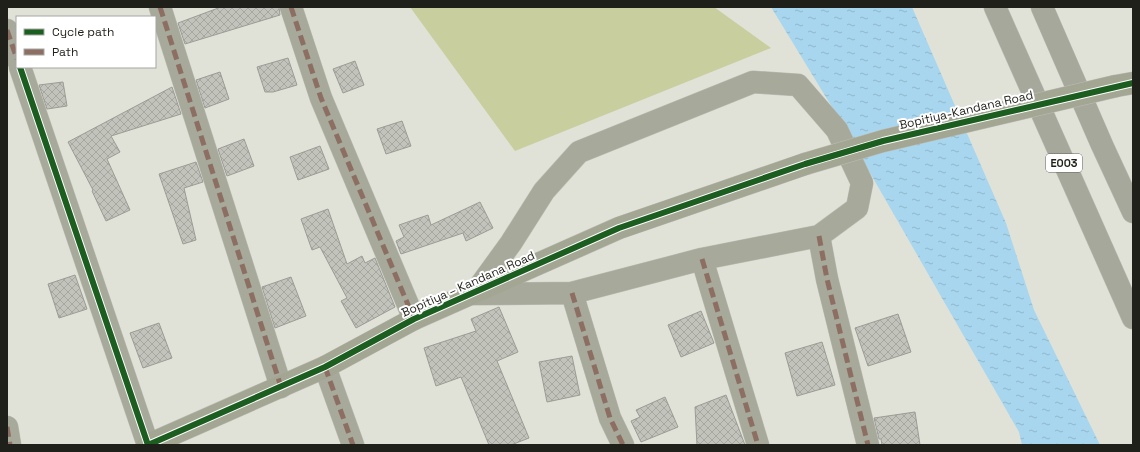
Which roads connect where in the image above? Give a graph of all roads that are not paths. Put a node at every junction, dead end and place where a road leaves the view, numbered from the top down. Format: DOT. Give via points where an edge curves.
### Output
graph roads {
  1 [pos="160,7"];
  2 [pos="291,7"];
  3 [pos="995,7"];
  4 [pos="1042,7"];
  5 [pos="7,30"];
  6 [pos="16,56"];
  7 [pos="20,68"];
  8 [pos="1124,85"];
  9 [pos="805,164"];
  10 [pos="1133,212"];
  11 [pos="819,236"];
  12 [pos="702,259"];
  13 [pos="572,293"];
  14 [pos="474,294"];
  15 [pos="1133,318"];
  16 [pos="414,320"];
  17 [pos="325,367"];
  18 [pos="281,387"];
  19 [pos="7,427"];
  20 [pos="10,445"];
  21 [pos="148,445"];
  22 [pos="353,445"];
  23 [pos="623,445"];
  24 [pos="758,445"];
  25 [pos="868,445"];
  1 -- 18 [label="street"];
  2 -- 16 [label="street" via="321,98"];
  3 -- 15 [label="highway, E003"];
  4 -- 10 [label="highway"];
  5 -- 6 [label="street"];
  7 -- 21 [label="street"];
  8 -- 9 [label="street, Bopitiya-Kandana Road, bridge" via="883,141"];
  9 -- 14 [label="street, Bopitiya – Kandana Road" via="619,228"];
  11 -- 12 [label="street"];
  11 -- 14 [label="street" via="857,208 862,183 837,130 798,86 753,82 579,152 544,191"];
  11 -- 25 [label="street" via="827,280"];
  12 -- 13 [label="street"];
  12 -- 24 [label="street"];
  13 -- 14 [label="street"];
  13 -- 23 [label="street" via="610,418"];
  14 -- 16 [label="street, Bopitiya – Kandana Road"];
  16 -- 17 [label="street, Bopitiya – Kandana Road"];
  17 -- 18 [label="street, Bopitiya – Kandana Road"];
  17 -- 22 [label="street"];
  18 -- 21 [label="street, Bopitiya – Kandana Road"];
  19 -- 20 [label="street"];
}
